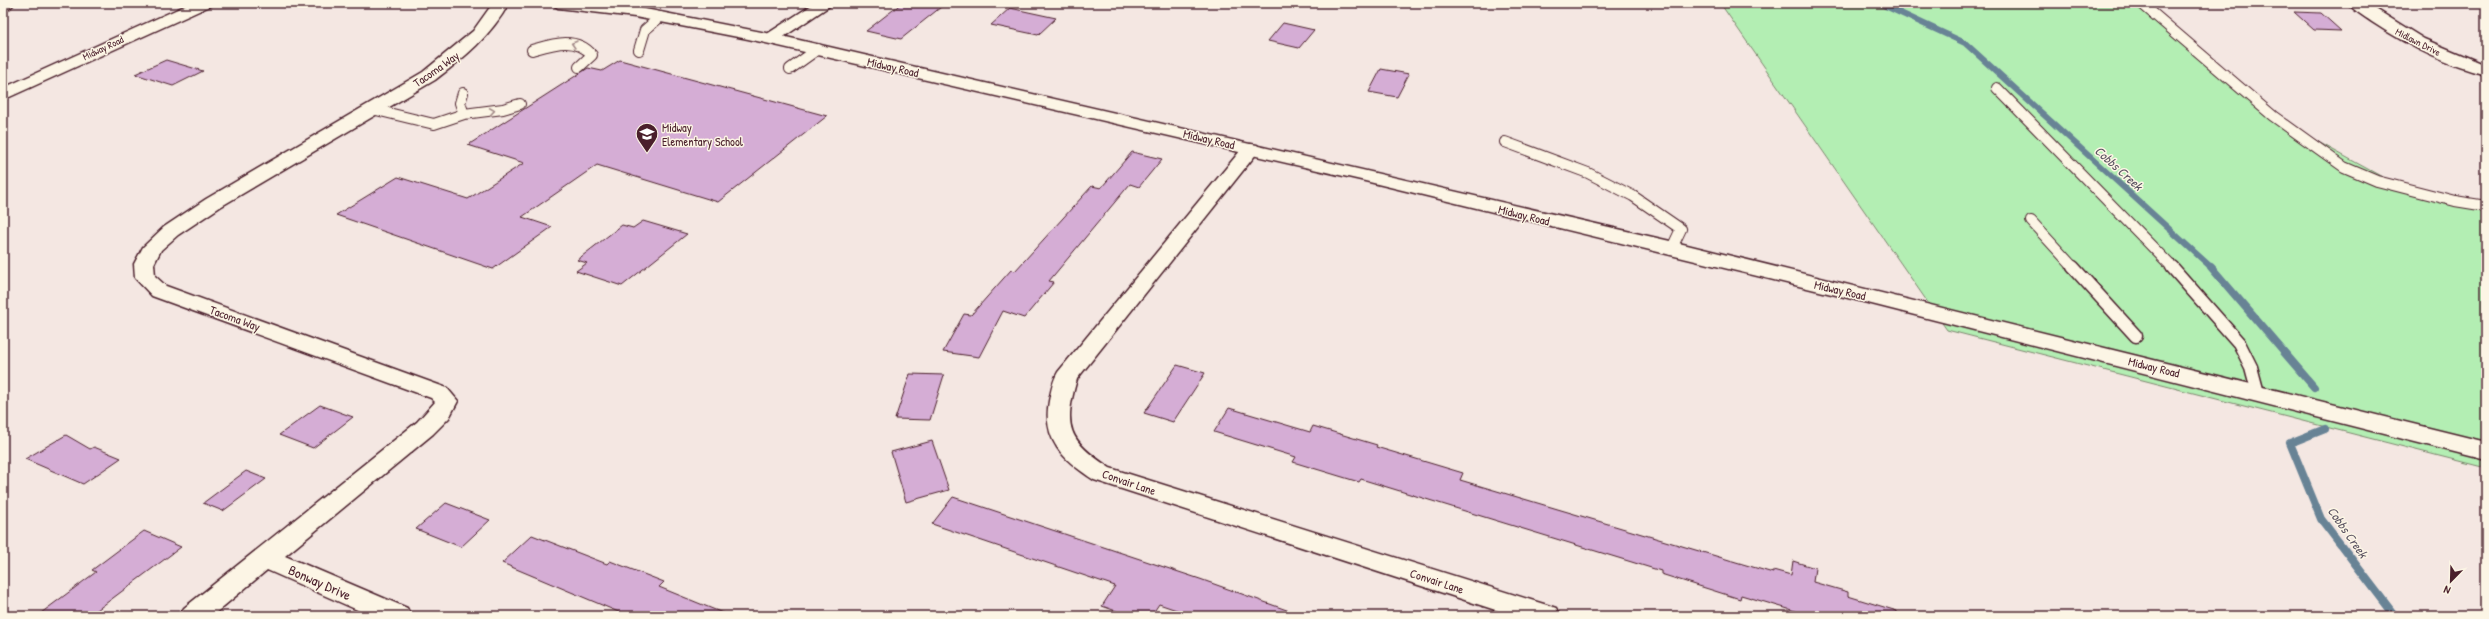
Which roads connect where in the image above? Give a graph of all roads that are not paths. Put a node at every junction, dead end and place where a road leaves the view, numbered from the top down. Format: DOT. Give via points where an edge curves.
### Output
graph roads {
  1 [pos="7,3"];
  2 [pos="204,3"];
  3 [pos="501,3"];
  4 [pos="558,3"];
  5 [pos="826,3"];
  6 [pos="2141,3"];
  7 [pos="2356,3"];
  8 [pos="3,6"];
  9 [pos="660,17"];
  10 [pos="773,38"];
  11 [pos="818,49"];
  12 [pos="532,50"];
  13 [pos="639,50"];
  14 [pos="579,67"];
  15 [pos="790,69"];
  16 [pos="2486,70"];
  17 [pos="1997,88"];
  18 [pos="463,93"];
  19 [pos="3,95"];
  20 [pos="520,104"];
  21 [pos="372,109"];
  22 [pos="464,114"];
  23 [pos="1505,142"];
  24 [pos="1251,149"];
  25 [pos="2486,206"];
  26 [pos="2031,221"];
  27 [pos="1671,250"];
  28 [pos="2136,336"];
  29 [pos="2258,393"];
  30 [pos="2486,451"];
  31 [pos="265,558"];
  32 [pos="193,616"];
  33 [pos="398,616"];
  34 [pos="1547,616"];
  1 -- 8 [label="street"];
  2 -- 19 [label="street, Midway Road"];
  3 -- 21 [label="street, Tacoma Way" via="485,29 459,54 429,76"];
  4 -- 9 [label="street, Midway Road"];
  5 -- 10 [label="street"];
  6 -- 25 [label="lane" via="2273,116 2344,167 2377,181 2455,201"];
  7 -- 16 [label="street, Midlawn Drive" via="2414,42 2441,55"];
  9 -- 10 [label="street, Midway Road"];
  9 -- 13 [label="lane" via="645,30"];
  10 -- 11 [label="street, Midway Road"];
  11 -- 15 [label="lane"];
  11 -- 24 [label="street, Midway Road"];
  14 -- 12 [label="lane, one-way" via="592,56 587,48 570,42"];
  17 -- 29 [label="lane" via="2194,290 2239,343"];
  18 -- 22 [label="lane" via="460,103"];
  22 -- 20 [label="lane, one-way" via="503,110"];
  21 -- 22 [label="lane" via="434,124"];
  21 -- 31 [label="street, Tacoma Way" via="213,203 171,231 153,247 144,264 145,278 159,291 439,393 446,401 441,412 424,428"];
  23 -- 27 [label="lane" via="1588,173 1633,196 1681,229"];
  24 -- 27 [label="street, Midway Road"];
  24 -- 34 [label="street, Convair Lane" via="1066,377 1058,399 1058,425 1066,446 1079,460 1102,474"];
  26 -- 28 [label="lane"];
  27 -- 29 [label="street, Midway Road"];
  29 -- 30 [label="street, Midway Road"];
  31 -- 32 [label="street, Tacoma Way"];
  31 -- 33 [label="street, Bonway Drive"];
}
